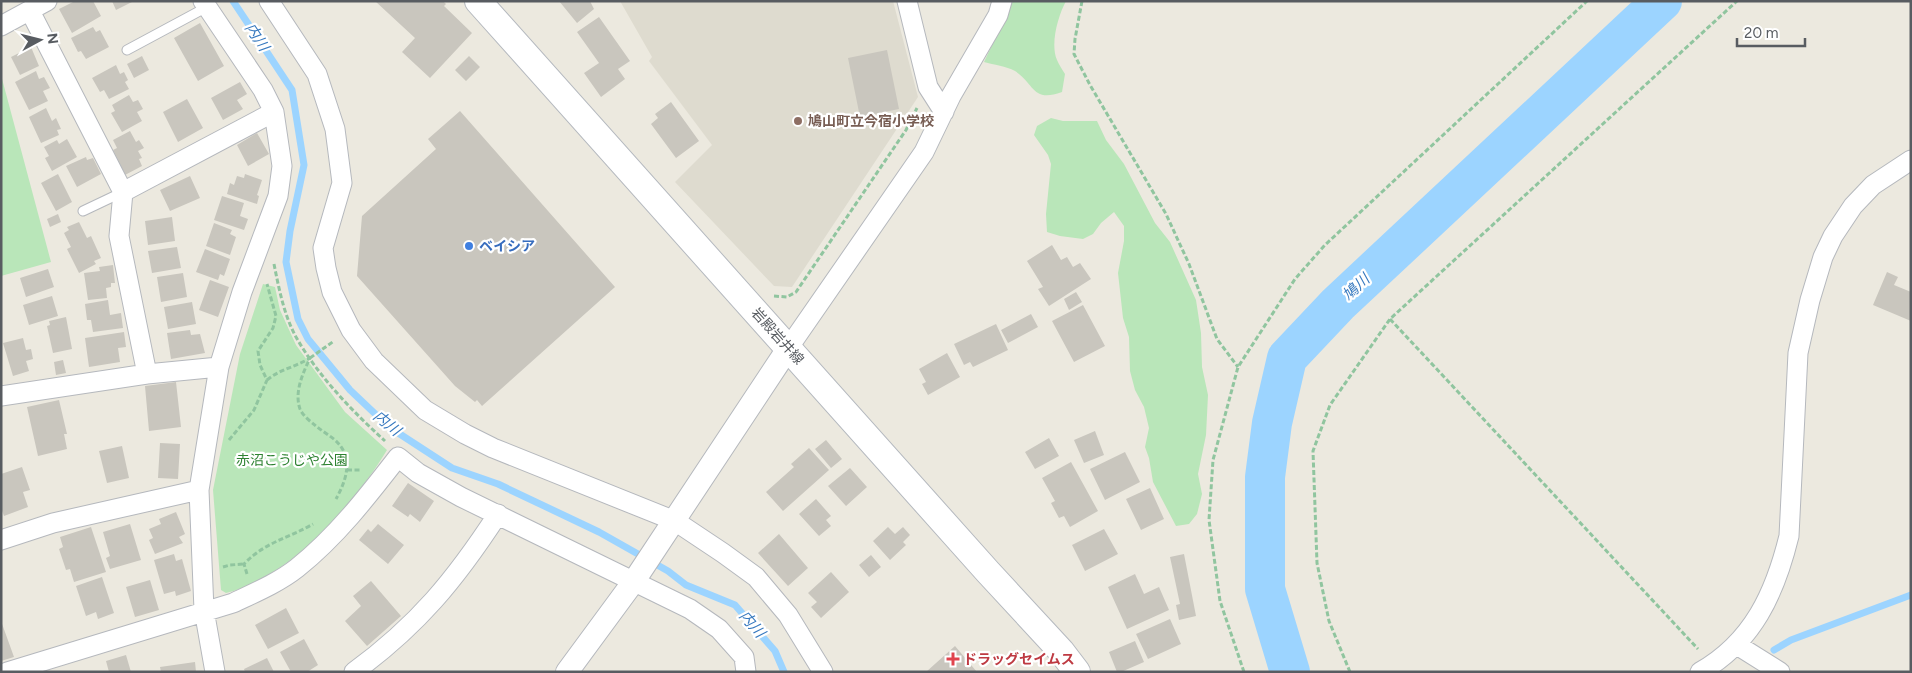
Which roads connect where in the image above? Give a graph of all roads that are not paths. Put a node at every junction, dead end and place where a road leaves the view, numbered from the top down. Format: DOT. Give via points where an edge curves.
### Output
graph roads {
  1 [pos="47,1"];
  2 [pos="269,1"];
  3 [pos="478,1"];
  4 [pos="907,1"];
  5 [pos="1002,1"];
  6 [pos="205,4"];
  7 [pos="30,11"];
  8 [pos="1,26"];
  9 [pos="126,50"];
  10 [pos="274,112"];
  11 [pos="944,112"];
  12 [pos="1911,160"];
  13 [pos="122,192"];
  14 [pos="83,211"];
  15 [pos="789,347"];
  16 [pos="219,368"];
  17 [pos="147,374"];
  18 [pos="1,396"];
  19 [pos="199,490"];
  20 [pos="498,514"];
  21 [pos="675,521"];
  22 [pos="1,540"];
  23 [pos="634,581"];
  24 [pos="204,610"];
  25 [pos="1737,645"];
  26 [pos="1706,668"];
  27 [pos="7,672"];
  28 [pos="215,672"];
  29 [pos="354,672"];
  30 [pos="568,672"];
  31 [pos="746,672"];
  32 [pos="823,672"];
  33 [pos="1077,672"];
  34 [pos="1780,672"];
  1 -- 7 [label="street"];
  2 -- 21 [label="street" via="317,74 335,129 342,183 323,248 326,268 332,292 351,330 374,360 425,410 465,434"];
  3 -- 15 [label="main road, 岩殿岩井線"];
  4 -- 11 [label="street" via="928,88"];
  5 -- 11 [label="street" via="998,15"];
  6 -- 9 [label="lane"];
  6 -- 10 [label="street" via="263,90"];
  7 -- 8 [label="street"];
  7 -- 13 [label="street"];
  10 -- 13 [label="street"];
  10 -- 16 [label="street" via="282,166 278,196 242,292"];
  11 -- 15 [label="street" via="924,152"];
  12 -- 25 [label="street" via="1873,185 1853,206 1822,257 1798,353 1789,536 1773,589"];
  13 -- 14 [label="lane"];
  13 -- 17 [label="street" via="119,236"];
  15 -- 21 [label="street"];
  15 -- 33 [label="main road, 岩殿岩井線"];
  16 -- 17 [label="street"];
  16 -- 19 [label="street"];
  17 -- 18 [label="street"];
  19 -- 22 [label="street" via="53,523"];
  19 -- 24 [label="street"];
  20 -- 23 [label="street"];
  20 -- 24 [label="street" via="418,474 398,457 332,537 296,569 232,603"];
  20 -- 29 [label="street" via="447,588 417,621"];
  21 -- 23 [label="street"];
  21 -- 32 [label="street" via="756,577 788,615"];
  23 -- 30 [label="street"];
  23 -- 31 [label="street" via="690,609 719,629 744,657"];
  24 -- 27 [label="street"];
  24 -- 28 [label="street"];
  25 -- 26 [label="street"];
  25 -- 34 [label="street"];
}
